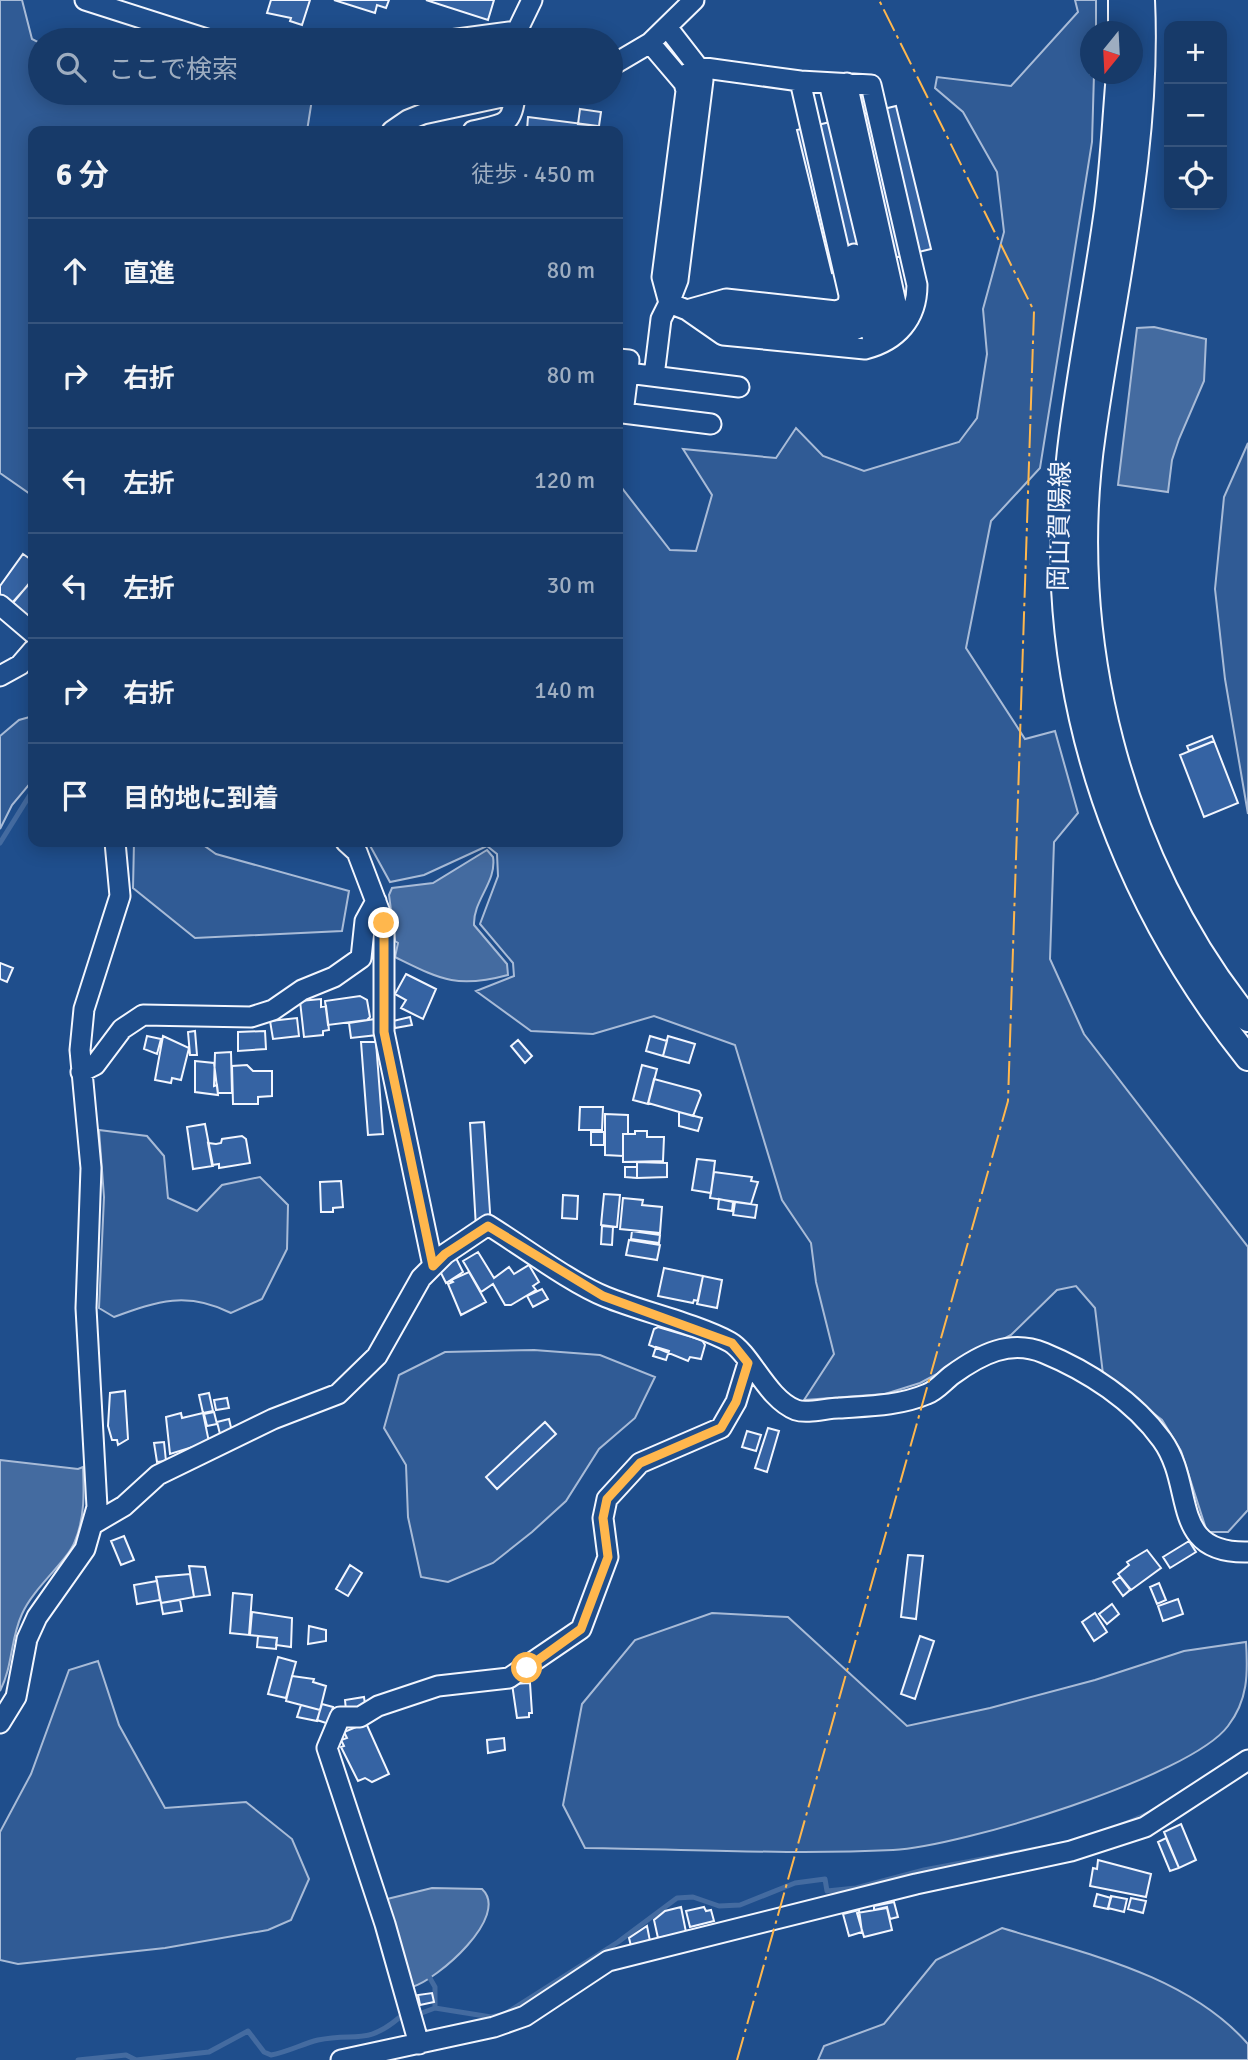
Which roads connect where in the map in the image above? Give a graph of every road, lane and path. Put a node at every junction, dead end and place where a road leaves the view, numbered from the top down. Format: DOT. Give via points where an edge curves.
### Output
graph roads {
  1 [pos="85,0"];
  2 [pos="532,0"];
  3 [pos="694,0"];
  4 [pos="1121,0"];
  5 [pos="1142,0"];
  6 [pos="1121,21"];
  7 [pos="667,27"];
  8 [pos="172,28"];
  9 [pos="518,28"];
  10 [pos="650,43"];
  11 [pos="623,59"];
  12 [pos="698,67"];
  13 [pos="680,78"];
  14 [pos="822,82"];
  15 [pos="1117,84"];
  16 [pos="464,105"];
  17 [pos="516,105"];
  18 [pos="399,126"];
  19 [pos="491,126"];
  20 [pos="678,306"];
  21 [pos="623,366"];
  22 [pos="653,376"];
  23 [pos="739,387"];
  24 [pos="711,424"];
  25 [pos="0,605"];
  26 [pos="28,629"];
  27 [pos="28,656"];
  28 [pos="0,676"];
  29 [pos="115,847"];
  30 [pos="352,847"];
  31 [pos="376,901"];
  32 [pos="1248,1019"];
  33 [pos="1248,1058"];
  34 [pos="81,1072"];
  35 [pos="433,1266"];
  36 [pos="748,1363"];
  37 [pos="95,1522"];
  38 [pos="1248,1552"];
  39 [pos="0,1723"];
  40 [pos="1248,1760"];
  41 [pos="419,2044"];
  42 [pos="341,2060"];
  1 -- 8 [label="street"];
  2 -- 9 [label="street"];
  3 -- 7 [label="street"];
  4 -- 6 [label="main road"];
  5 -- 32 [label="main road, 岡山賀陽線" via="1140,105 1129,215 1092,436 1087,500 1087,586 1095,668 1121,779 1149,853 1188,929"];
  7 -- 10 [label="street"];
  7 -- 12 [label="street"];
  10 -- 11 [label="street"];
  10 -- 13 [label="street"];
  12 -- 13 [label="street"];
  12 -- 14 [label="street"];
  12 -- 20 [label="street" via="701,93"];
  13 -- 20 [label="street" via="686,90 662,277"];
  14 -- 20 [label="street" via="849,304 836,311 726,299"];
  14 -- 20 [label="street" via="881,300 874,321 852,331 726,318"];
  14 -- 20 [label="street" via="871,85 917,285 917,300 906,325 880,345 865,349 723,335"];
  15 -- 33 [label="main road, 岡山賀陽線" via="1108,207 1073,429 1067,510 1064,588 1074,673 1084,733 1128,864 1166,941 1209,1009"];
  16 -- 18 [label="street" via="423,114"];
  17 -- 19 [label="street" via="509,121"];
  20 -- 22 [label="street" via="661,319"];
  21 -- 22 [label="street"];
  21 -- 24 [label="street" via="623,413"];
  22 -- 23 [label="street"];
  25 -- 26 [label="street"];
  27 -- 28 [label="street"];
  29 -- 34 [label="street" via="120,896 83,1009"];
  30 -- 31 [label="street"];
  31 -- 34 [label="street" via="365,921 361,958 334,977 251,1017 143,1015 122,1030 95,1065"];
  31 -- 35 [label="street" via="384,923 384,1032"];
  34 -- 37 [label="street" via="91,1168 86,1308"];
  35 -- 36 [label="street" via="488,1226 603,1296 732,1343"];
  35 -- 37 [label="street" via="421,1278 377,1356 338,1394 273,1419 158,1475 124,1506"];
  36 -- 38 [label="street" via="773,1393 797,1410 894,1404 929,1394 1000,1348 1021,1346 1042,1352 1083,1371 1136,1411 1161,1439 1171,1455 1190,1526 1200,1540 1230,1553"];
  36 -- 41 [label="street" via="736,1402 721,1428 640,1463 607,1499 603,1518 608,1557 581,1629 509,1678 438,1686 378,1706 360,1717 340,1717 327,1748"];
  37 -- 39 [label="street" via="85,1549 37,1617 27,1639 16,1698"];
  40 -- 41 [label="street" via="1145,1827 1071,1851 916,1884 608,1961 524,2016"];
  41 -- 42 [label="street"];
}
